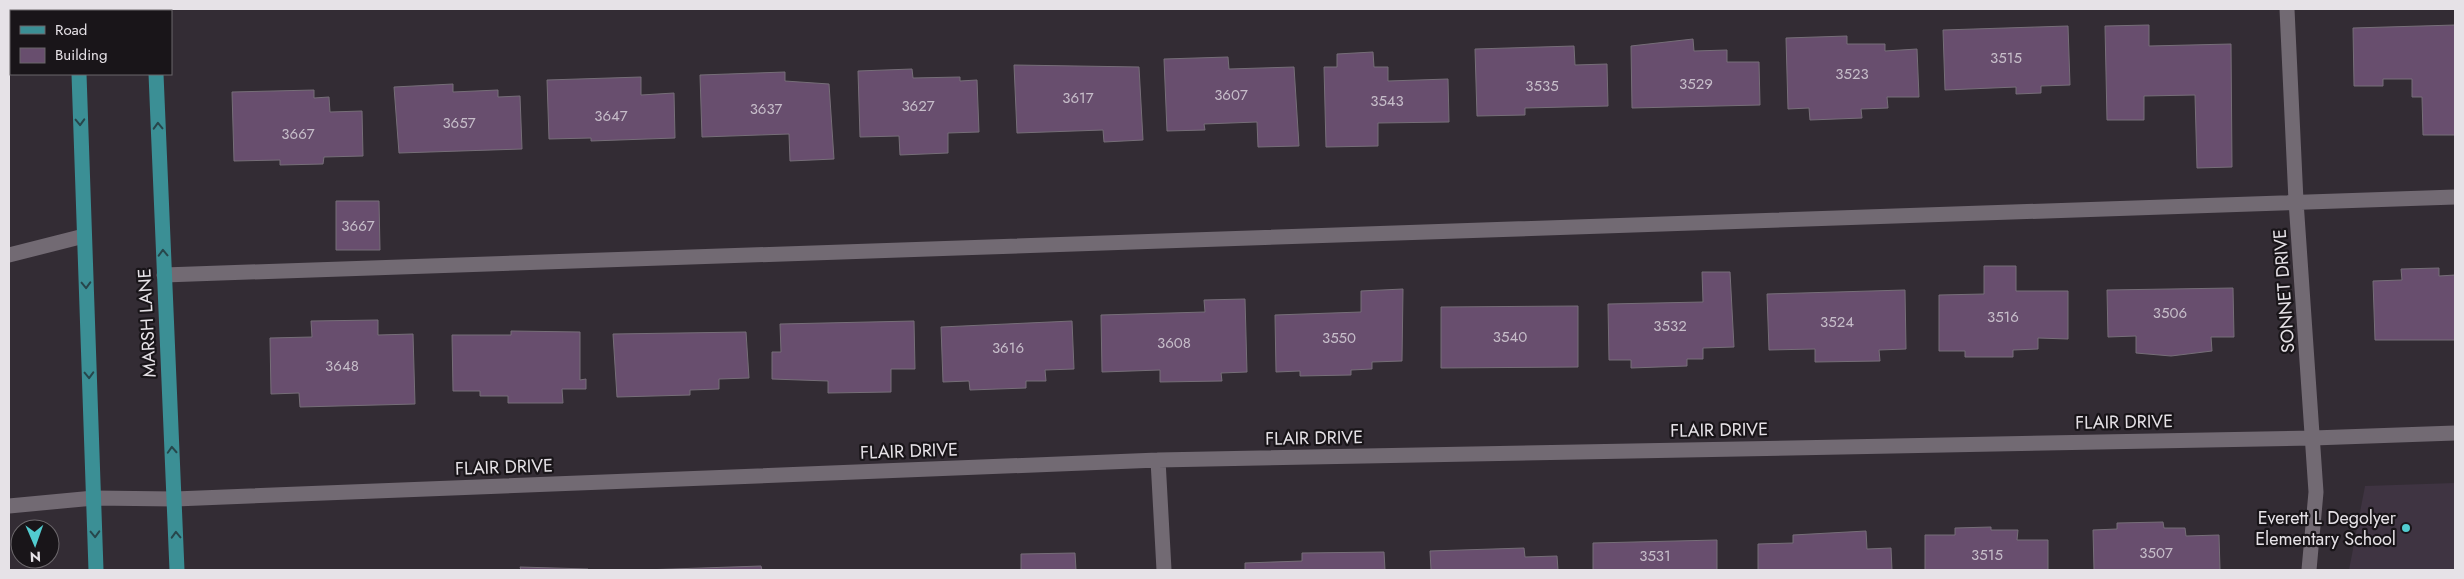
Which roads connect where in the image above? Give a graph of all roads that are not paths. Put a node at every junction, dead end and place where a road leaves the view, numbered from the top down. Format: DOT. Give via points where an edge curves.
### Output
graph roads {
  1 [pos="2287,9"];
  2 [pos="79,75"];
  3 [pos="156,75"];
  4 [pos="2455,197"];
  5 [pos="2296,201"];
  6 [pos="84,236"];
  7 [pos="9,255"];
  8 [pos="164,274"];
  9 [pos="2455,433"];
  10 [pos="2313,438"];
  11 [pos="1158,460"];
  12 [pos="94,498"];
  13 [pos="175,499"];
  14 [pos="9,506"];
  15 [pos="96,570"];
  16 [pos="177,570"];
  17 [pos="1164,570"];
  18 [pos="2310,570"];
  1 -- 5 [label="street, SONNET DRIVE"];
  2 -- 6 [label="main road, one-way"];
  8 -- 3 [label="main road, MARSH LANE, one-way"];
  4 -- 5 [label="street"];
  5 -- 8 [label="street"];
  5 -- 10 [label="street, SONNET DRIVE"];
  6 -- 7 [label="street"];
  6 -- 12 [label="main road, one-way"];
  13 -- 8 [label="main road, MARSH LANE, one-way"];
  9 -- 10 [label="street, FLAIR DRIVE"];
  10 -- 11 [label="street, FLAIR DRIVE"];
  10 -- 18 [label="street, SONNET DRIVE" via="2316,492"];
  11 -- 13 [label="street, FLAIR DRIVE"];
  11 -- 17 [label="street"];
  12 -- 13 [label="street, FLAIR DRIVE"];
  12 -- 14 [label="street, FLAIR DRIVE"];
  12 -- 15 [label="main road, one-way"];
  16 -- 13 [label="main road, MARSH LANE, one-way"];
}
